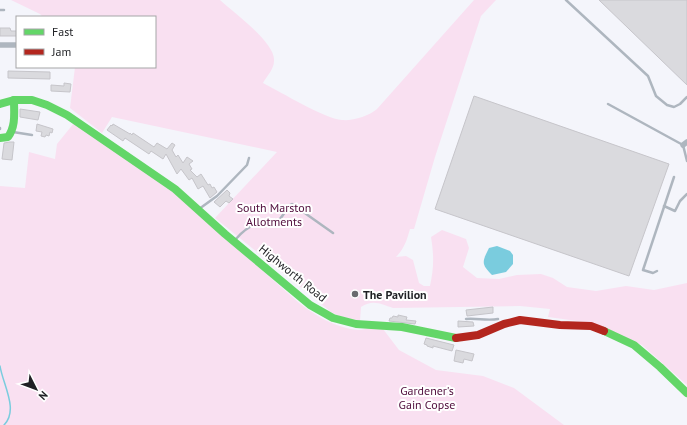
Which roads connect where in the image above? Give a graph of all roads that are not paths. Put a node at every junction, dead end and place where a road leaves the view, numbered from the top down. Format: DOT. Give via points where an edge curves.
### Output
graph roads {
  1 [pos="566,0"];
  2 [pos="0,10"];
  3 [pos="4,10"];
  4 [pos="0,45"];
  5 [pos="16,45"];
  6 [pos="687,97"];
  7 [pos="14,100"];
  8 [pos="0,104"];
  9 [pos="608,104"];
  10 [pos="11,132"];
  11 [pos="32,135"];
  12 [pos="0,138"];
  13 [pos="685,143"];
  14 [pos="249,158"];
  15 [pos="687,161"];
  16 [pos="674,177"];
  17 [pos="687,194"];
  18 [pos="664,206"];
  19 [pos="198,209"];
  20 [pos="333,233"];
  21 [pos="234,241"];
  22 [pos="657,271"];
  23 [pos="466,319"];
  24 [pos="498,319"];
  25 [pos="490,320"];
  26 [pos="493,329"];
  27 [pos="687,393"];
  1 -- 6 [label="lane" via="648,76 656,96 667,106 674,107"];
  2 -- 3 [label="lane"];
  4 -- 5 [label="street"];
  7 -- 8 [label="street, Highworth Road"];
  7 -- 10 [label="street" via="14,122"];
  7 -- 19 [label="street, Highworth Road" via="36,101 67,116 168,183"];
  9 -- 13 [label="lane"];
  10 -- 11 [label="lane"];
  10 -- 12 [label="street" via="8,137"];
  13 -- 15 [label="lane"];
  14 -- 19 [label="lane" via="244,168 214,199"];
  16 -- 18 [label="lane"];
  17 -- 18 [label="lane" via="680,201 676,211"];
  18 -- 22 [label="lane" via="643,270 653,273"];
  19 -- 21 [label="street, Highworth Road"];
  20 -- 21 [label="lane" via="292,204 278,220 253,226 242,232"];
  21 -- 26 [label="street, Highworth Road" via="310,305 339,321 402,327 454,338 478,335"];
  23 -- 25 [label="lane"];
  24 -- 25 [label="lane"];
  25 -- 26 [label="lane"];
  26 -- 27 [label="street, Highworth Road" via="520,320 595,327 634,345"];
}
